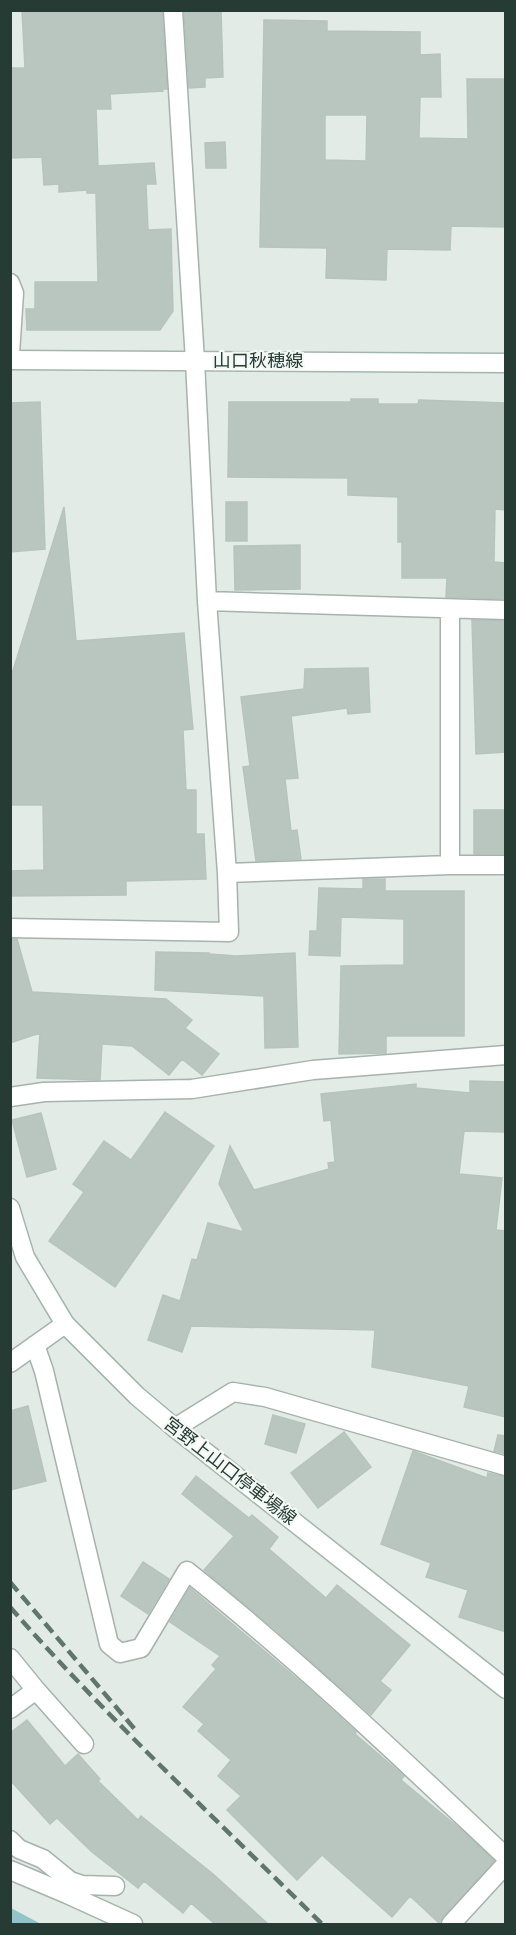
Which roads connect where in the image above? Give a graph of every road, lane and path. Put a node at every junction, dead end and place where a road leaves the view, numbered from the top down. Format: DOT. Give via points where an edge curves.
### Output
graph roads {
  1 [pos="173,10"];
  2 [pos="10,284"];
  3 [pos="10,354"];
  4 [pos="10,360"];
  5 [pos="195,362"];
  6 [pos="506,363"];
  7 [pos="207,601"];
  8 [pos="450,609"];
  9 [pos="506,610"];
  10 [pos="450,864"];
  11 [pos="506,866"];
  12 [pos="227,873"];
  13 [pos="10,928"];
  14 [pos="506,1055"];
  15 [pos="10,1097"];
  16 [pos="10,1208"];
  17 [pos="65,1324"];
  18 [pos="35,1345"];
  19 [pos="10,1363"];
  20 [pos="175,1428"];
  21 [pos="506,1466"];
  22 [pos="10,1658"];
  23 [pos="506,1689"];
  24 [pos="36,1690"];
  25 [pos="10,1709"];
  26 [pos="84,1743"];
  27 [pos="10,1840"];
  28 [pos="506,1857"];
  29 [pos="506,1864"];
  30 [pos="10,1870"];
  31 [pos="115,1886"];
  32 [pos="69,1887"];
  33 [pos="134,1924"];
  34 [pos="451,1924"];
  1 -- 5 [label="street"];
  2 -- 3 [label="street" via="14,293"];
  4 -- 5 [label="street, 山口秋穂線"];
  5 -- 6 [label="street, 山口秋穂線"];
  5 -- 7 [label="street"];
  7 -- 8 [label="street"];
  7 -- 12 [label="street"];
  8 -- 9 [label="street"];
  8 -- 10 [label="street"];
  10 -- 11 [label="street"];
  10 -- 12 [label="street"];
  12 -- 13 [label="street" via="229,933"];
  14 -- 15 [label="street" via="314,1070 192,1089 44,1092"];
  16 -- 17 [label="street, 宮野上山口停車場線" via="25,1257"];
  17 -- 18 [label="street"];
  17 -- 20 [label="street, 宮野上山口停車場線"];
  18 -- 19 [label="street"];
  18 -- 28 [label="street" via="109,1644 120,1653 141,1648 187,1571 250,1621"];
  20 -- 21 [label="street" via="233,1392 265,1397"];
  20 -- 23 [label="street, 宮野上山口停車場線"];
  22 -- 24 [label="street"];
  24 -- 25 [label="street"];
  24 -- 26 [label="street"];
  27 -- 32 [label="street" via="19,1849 43,1859"];
  29 -- 34 [label="street"];
  30 -- 32 [label="street"];
  31 -- 32 [label="street"];
  32 -- 33 [label="street"];
}
